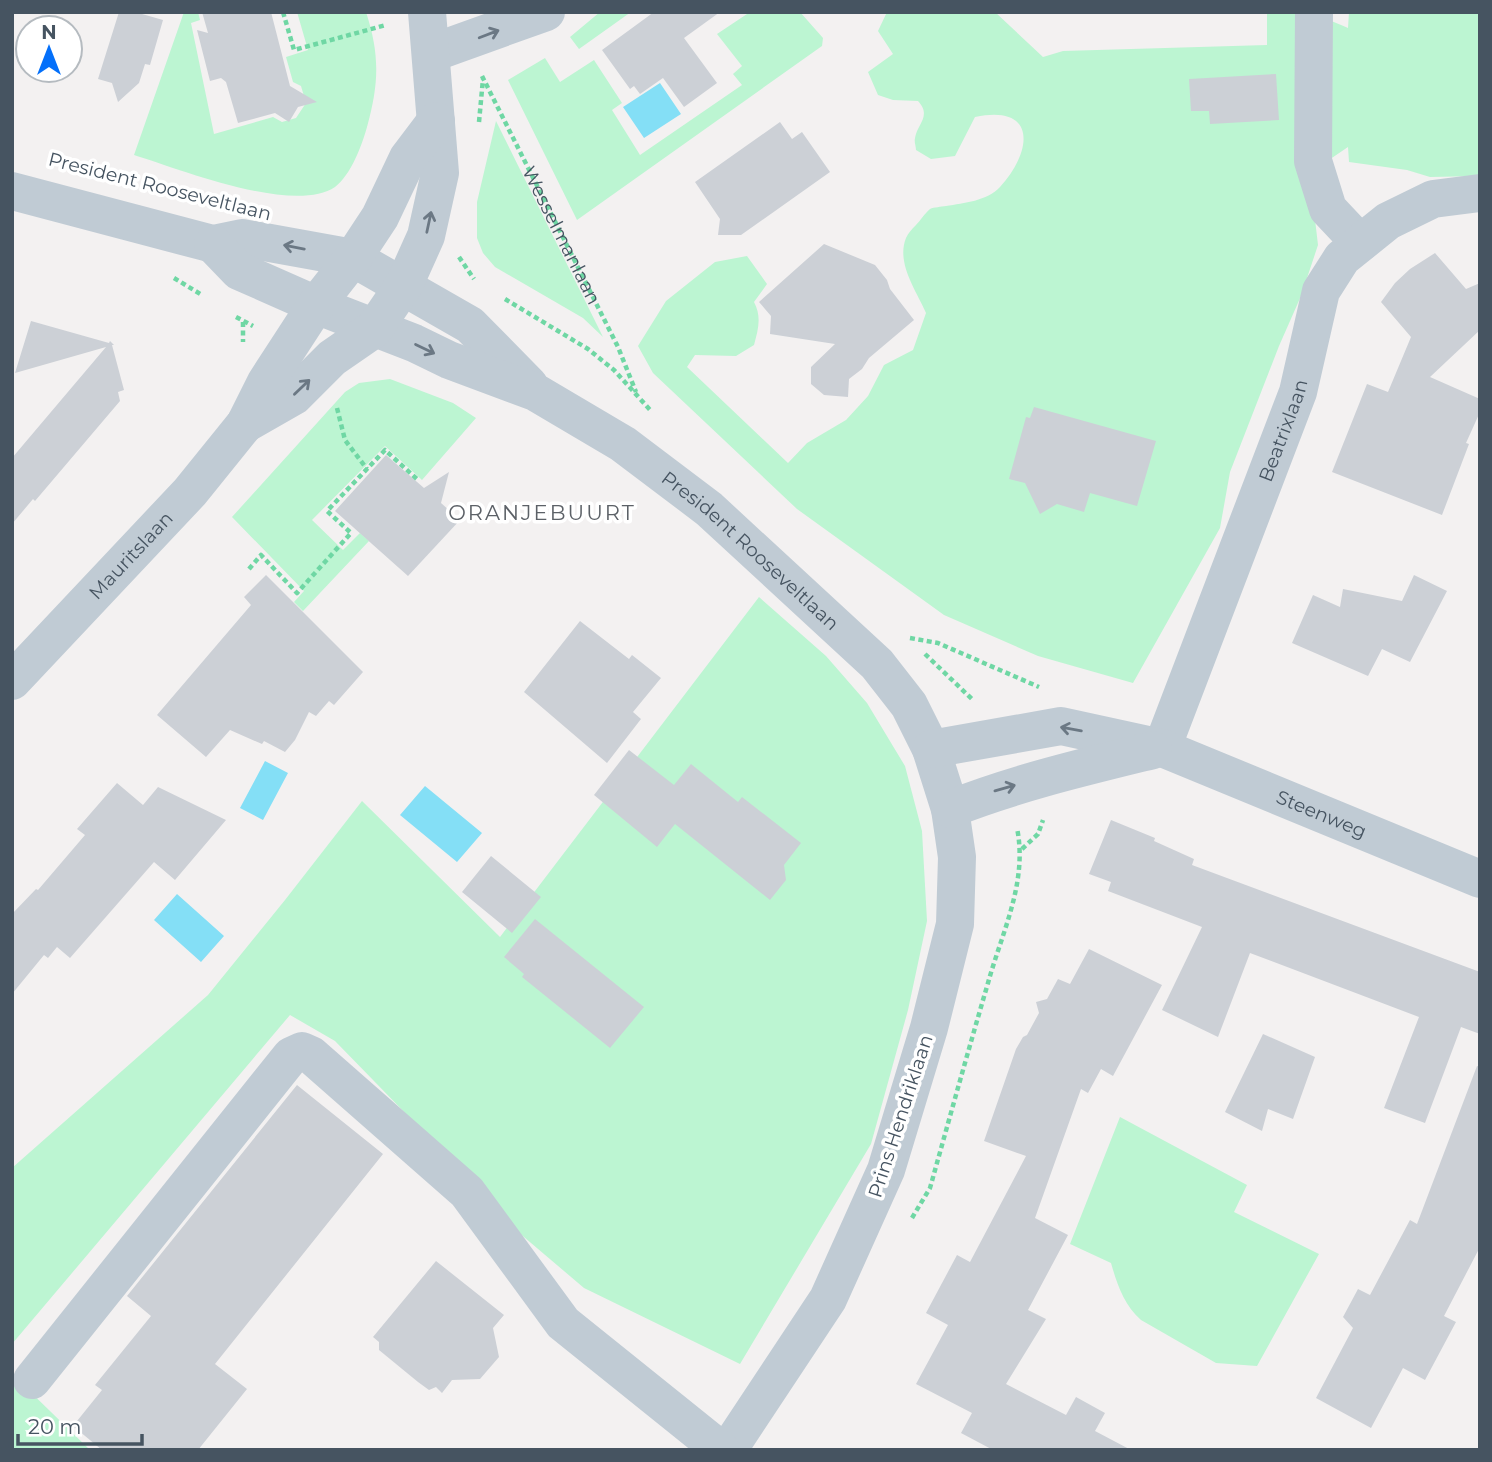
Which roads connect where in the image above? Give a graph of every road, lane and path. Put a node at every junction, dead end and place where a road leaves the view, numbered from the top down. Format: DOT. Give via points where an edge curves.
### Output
graph roads {
  1 [pos="283,12"];
  2 [pos="427,12"];
  3 [pos="546,12"];
  4 [pos="1314,12"];
  5 [pos="392,34"];
  6 [pos="432,53"];
  7 [pos="484,78"];
  8 [pos="436,121"];
  9 [pos="12,191"];
  10 [pos="1480,193"];
  11 [pos="1360,243"];
  12 [pos="213,244"];
  13 [pos="353,258"];
  14 [pos="404,285"];
  15 [pos="316,305"];
  16 [pos="374,329"];
  17 [pos="535,392"];
  18 [pos="638,394"];
  19 [pos="336,401"];
  20 [pos="245,424"];
  21 [pos="367,469"];
  22 [pos="418,480"];
  23 [pos="249,569"];
  24 [pos="12,681"];
  25 [pos="1161,748"];
  26 [pos="931,749"];
  27 [pos="950,809"];
  28 [pos="1480,879"];
  29 [pos="32,1380"];
  30 [pos="739,1445"];
  1 -- 5 [label="path" via="294,50 391,24"];
  2 -- 6 [label="street"];
  6 -- 3 [label="street, one-way"];
  4 -- 11 [label="street" via="1313,162 1328,209"];
  6 -- 8 [label="street"];
  7 -- 18 [label="path, Wesselmanlaan"];
  8 -- 13 [label="street" via="408,158 380,218"];
  14 -- 8 [label="street, one-way" via="426,236 440,173"];
  9 -- 12 [label="street, President Rooseveltlaan"];
  10 -- 11 [label="street, Beatrixlaan" via="1433,200 1388,221"];
  11 -- 25 [label="street, Beatrixlaan" via="1342,258 1321,291 1297,392"];
  13 -- 12 [label="street, President Rooseveltlaan, one-way" via="242,237"];
  12 -- 15 [label="street, President Rooseveltlaan" via="239,271"];
  13 -- 14 [label="street, President Rooseveltlaan"];
  13 -- 15 [label="street, Mauritslaan"];
  14 -- 16 [label="street"];
  14 -- 17 [label="street, President Rooseveltlaan" via="470,325"];
  15 -- 16 [label="street, President Rooseveltlaan"];
  15 -- 20 [label="street, Mauritslaan"];
  16 -- 17 [label="street, President Rooseveltlaan, one-way"];
  20 -- 16 [label="street, Mauritslaan, one-way" via="294,396 332,358"];
  17 -- 26 [label="street, President Rooseveltlaan" via="623,444 709,509 877,664 909,705"];
  19 -- 21 [label="path" via="345,440"];
  20 -- 24 [label="street, Mauritslaan" via="190,492"];
  21 -- 22 [label="path" via="385,450"];
  21 -- 23 [label="path" via="327,511 351,533 297,593 261,555"];
  25 -- 26 [label="street, Steenweg, one-way" via="1061,726"];
  27 -- 25 [label="street, one-way" via="996,790"];
  25 -- 28 [label="street, Steenweg"];
  26 -- 27 [label="street, Prins Hendriklaan"];
  27 -- 30 [label="street, Prins Hendriklaan" via="957,857 955,924 886,1170 828,1299"];
  29 -- 30 [label="street" via="291,1056 302,1051 467,1192 563,1323"];
}
